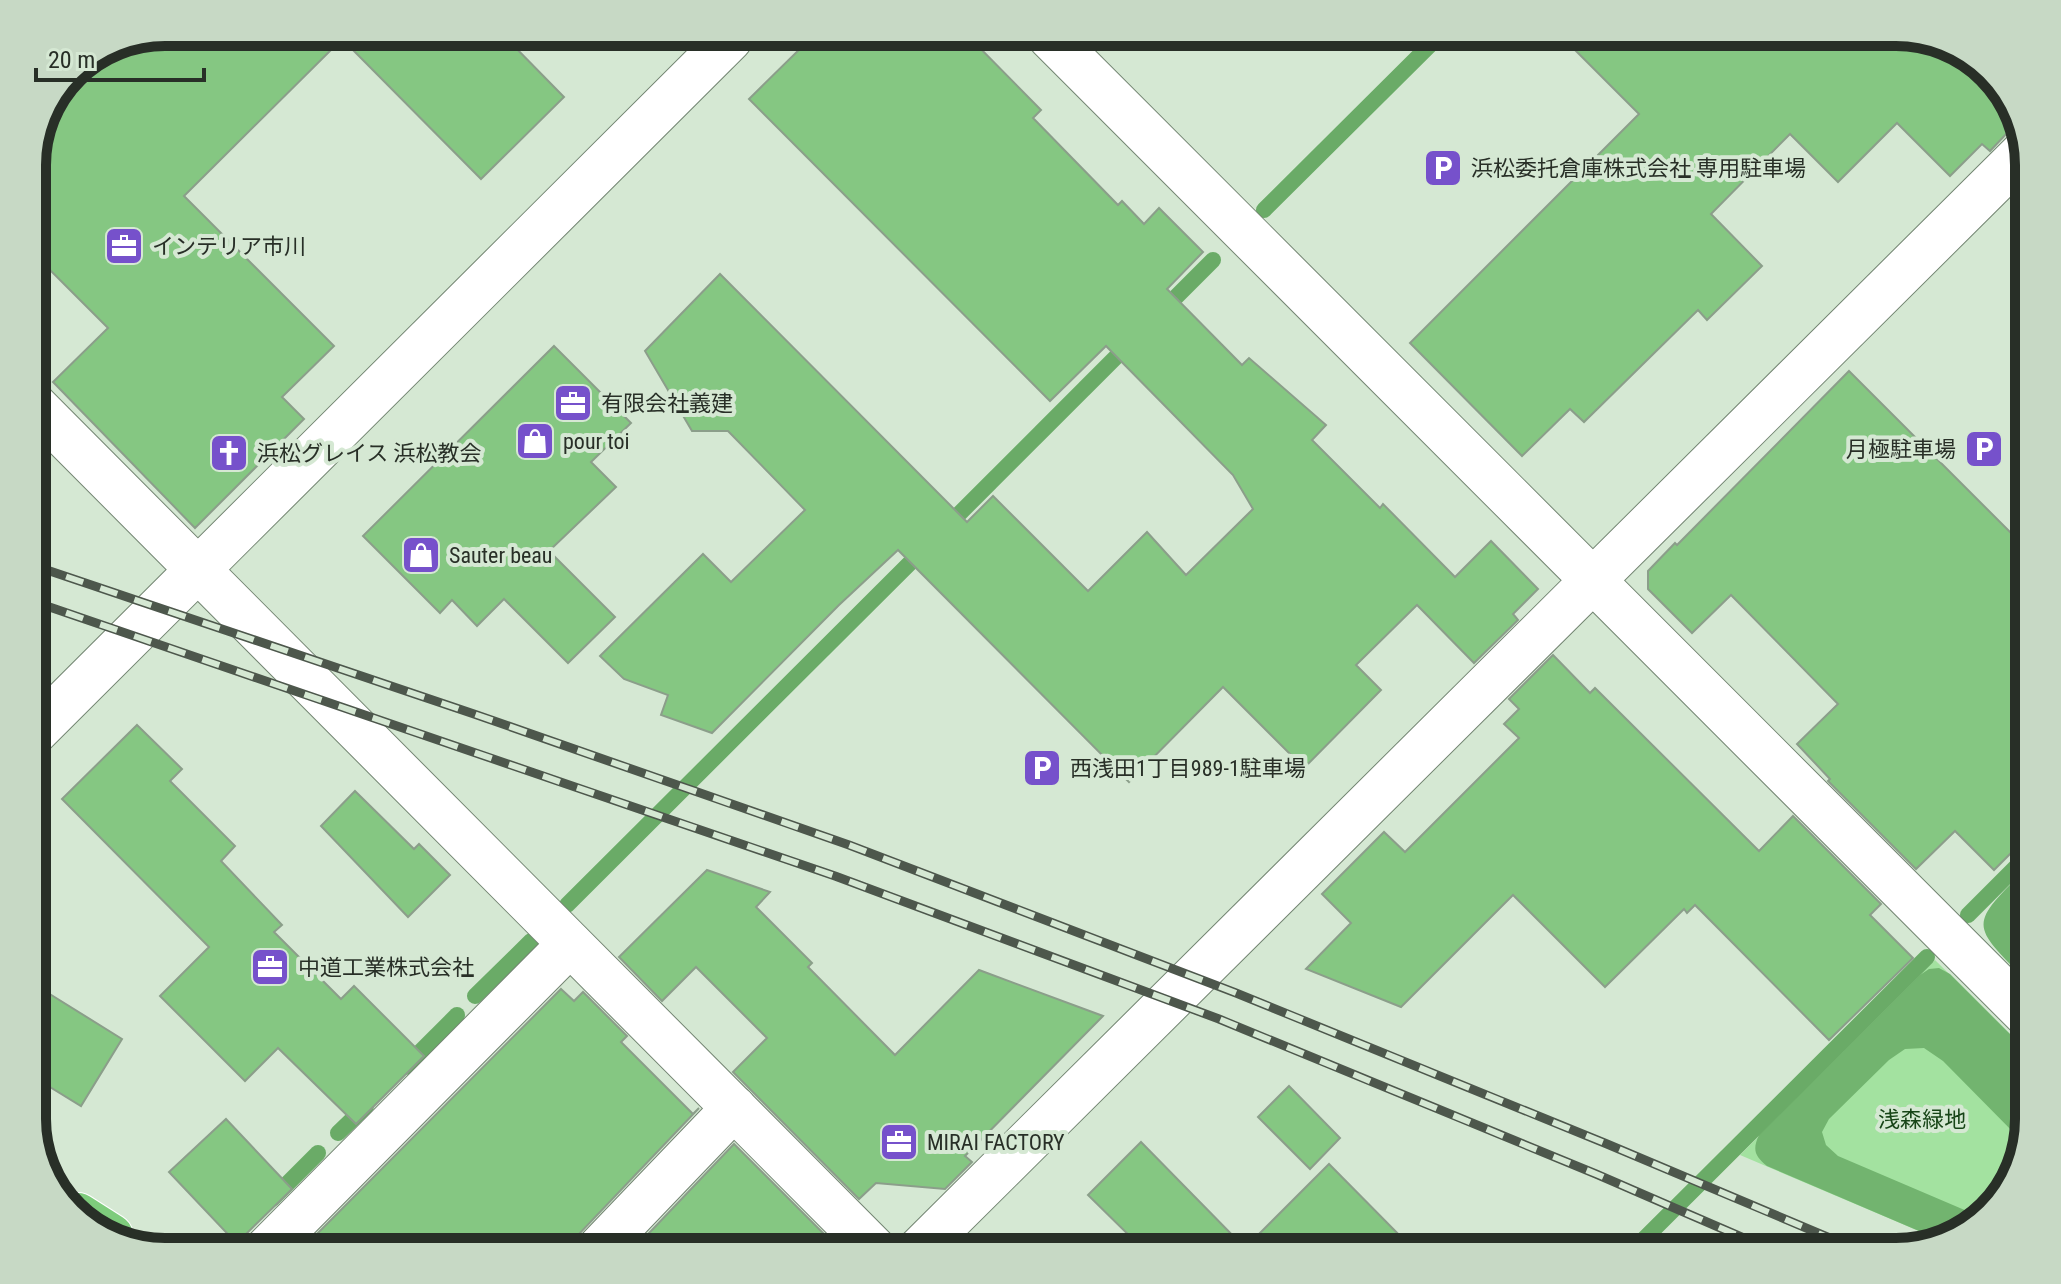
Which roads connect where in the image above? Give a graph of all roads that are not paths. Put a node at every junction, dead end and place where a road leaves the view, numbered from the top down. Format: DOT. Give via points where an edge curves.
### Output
graph roads {
  1 [pos="723,46"];
  2 [pos="1059,46"];
  3 [pos="2015,161"];
  4 [pos="46,417"];
  5 [pos="198,569"];
  6 [pos="1593,580"];
  7 [pos="46,721"];
  8 [pos="570,944"];
  9 [pos="2015,1003"];
  10 [pos="734,1108"];
  11 [pos="278,1238"];
  12 [pos="609,1238"];
  13 [pos="863,1238"];
  14 [pos="931,1238"];
  1 -- 5 [label="street"];
  2 -- 6 [label="street"];
  3 -- 6 [label="street"];
  4 -- 5 [label="street"];
  5 -- 7 [label="street"];
  5 -- 8 [label="street"];
  6 -- 9 [label="street"];
  6 -- 14 [label="street"];
  8 -- 10 [label="street"];
  8 -- 11 [label="street"];
  10 -- 12 [label="street"];
  10 -- 13 [label="street"];
}
